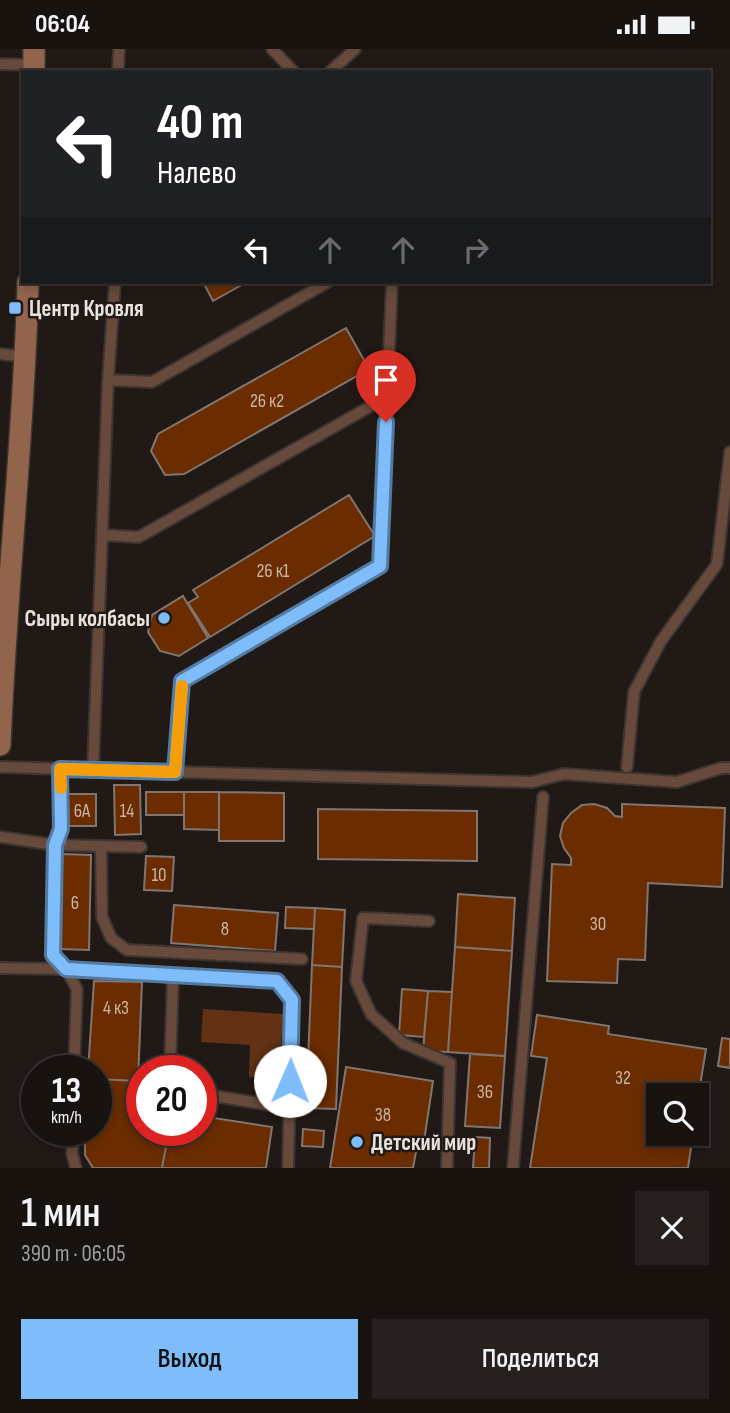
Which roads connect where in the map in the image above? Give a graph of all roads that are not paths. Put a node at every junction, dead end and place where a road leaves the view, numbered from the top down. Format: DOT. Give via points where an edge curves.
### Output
graph roads {
  1 [pos="119,49"];
  2 [pos="272,49"];
  3 [pos="355,49"];
  4 [pos="34,62"];
  5 [pos="0,64"];
  6 [pos="118,70"];
  7 [pos="292,70"];
  8 [pos="332,70"];
  9 [pos="28,284"];
  10 [pos="115,284"];
  11 [pos="324,284"];
  12 [pos="392,284"];
  13 [pos="0,354"];
  14 [pos="26,357"];
  15 [pos="108,380"];
  16 [pos="387,397"];
  17 [pos="730,452"];
  18 [pos="102,535"];
  19 [pos="2,664"];
  20 [pos="0,745"];
  21 [pos="0,767"];
  22 [pos="627,767"];
  23 [pos="730,768"];
  24 [pos="60,769"];
  25 [pos="93,769"];
  26 [pos="175,772"];
  27 [pos="543,797"];
  28 [pos="0,837"];
  29 [pos="55,845"];
  30 [pos="101,846"];
  31 [pos="141,847"];
  32 [pos="429,921"];
  33 [pos="302,959"];
  34 [pos="0,968"];
  35 [pos="66,969"];
  36 [pos="173,975"];
  37 [pos="75,1055"];
  38 [pos="170,1055"];
  39 [pos="217,1097"];
  40 [pos="290,1108"];
  41 [pos="72,1146"];
  42 [pos="76,1168"];
  43 [pos="288,1168"];
  44 [pos="447,1168"];
  45 [pos="513,1168"];
  1 -- 6 [label="lane"];
  2 -- 7 [label="lane"];
  3 -- 8 [label="lane"];
  4 -- 5 [label="lane"];
  9 -- 14 [label="main road"];
  10 -- 15 [label="lane"];
  11 -- 15 [label="lane" via="152,382"];
  12 -- 16 [label="lane"];
  13 -- 14 [label="lane"];
  14 -- 19 [label="main road"];
  15 -- 18 [label="lane"];
  16 -- 18 [label="lane" via="139,537"];
  16 -- 26 [label="lane" via="380,566 182,681"];
  17 -- 22 [label="lane" via="717,564 661,641 634,692"];
  18 -- 25 [label="lane"];
  19 -- 20 [label="main road"];
  21 -- 24 [label="lane"];
  23 -- 26 [label="lane" via="677,782 564,774 532,782"];
  24 -- 25 [label="lane"];
  24 -- 29 [label="lane" via="61,829"];
  25 -- 26 [label="lane"];
  27 -- 45 [label="lane"];
  28 -- 29 [label="lane"];
  29 -- 30 [label="lane"];
  29 -- 35 [label="lane" via="53,955"];
  30 -- 31 [label="lane"];
  30 -- 33 [label="lane" via="102,917 111,938 127,950"];
  32 -- 44 [label="lane" via="363,918 356,981 371,1014 403,1043 450,1063"];
  34 -- 35 [label="lane"];
  35 -- 36 [label="lane"];
  35 -- 37 [label="lane" via="77,989"];
  36 -- 38 [label="lane"];
  36 -- 40 [label="lane" via="277,981 292,1000"];
  39 -- 40 [label="lane"];
  40 -- 43 [label="lane"];
  41 -- 42 [label="lane"];
}
